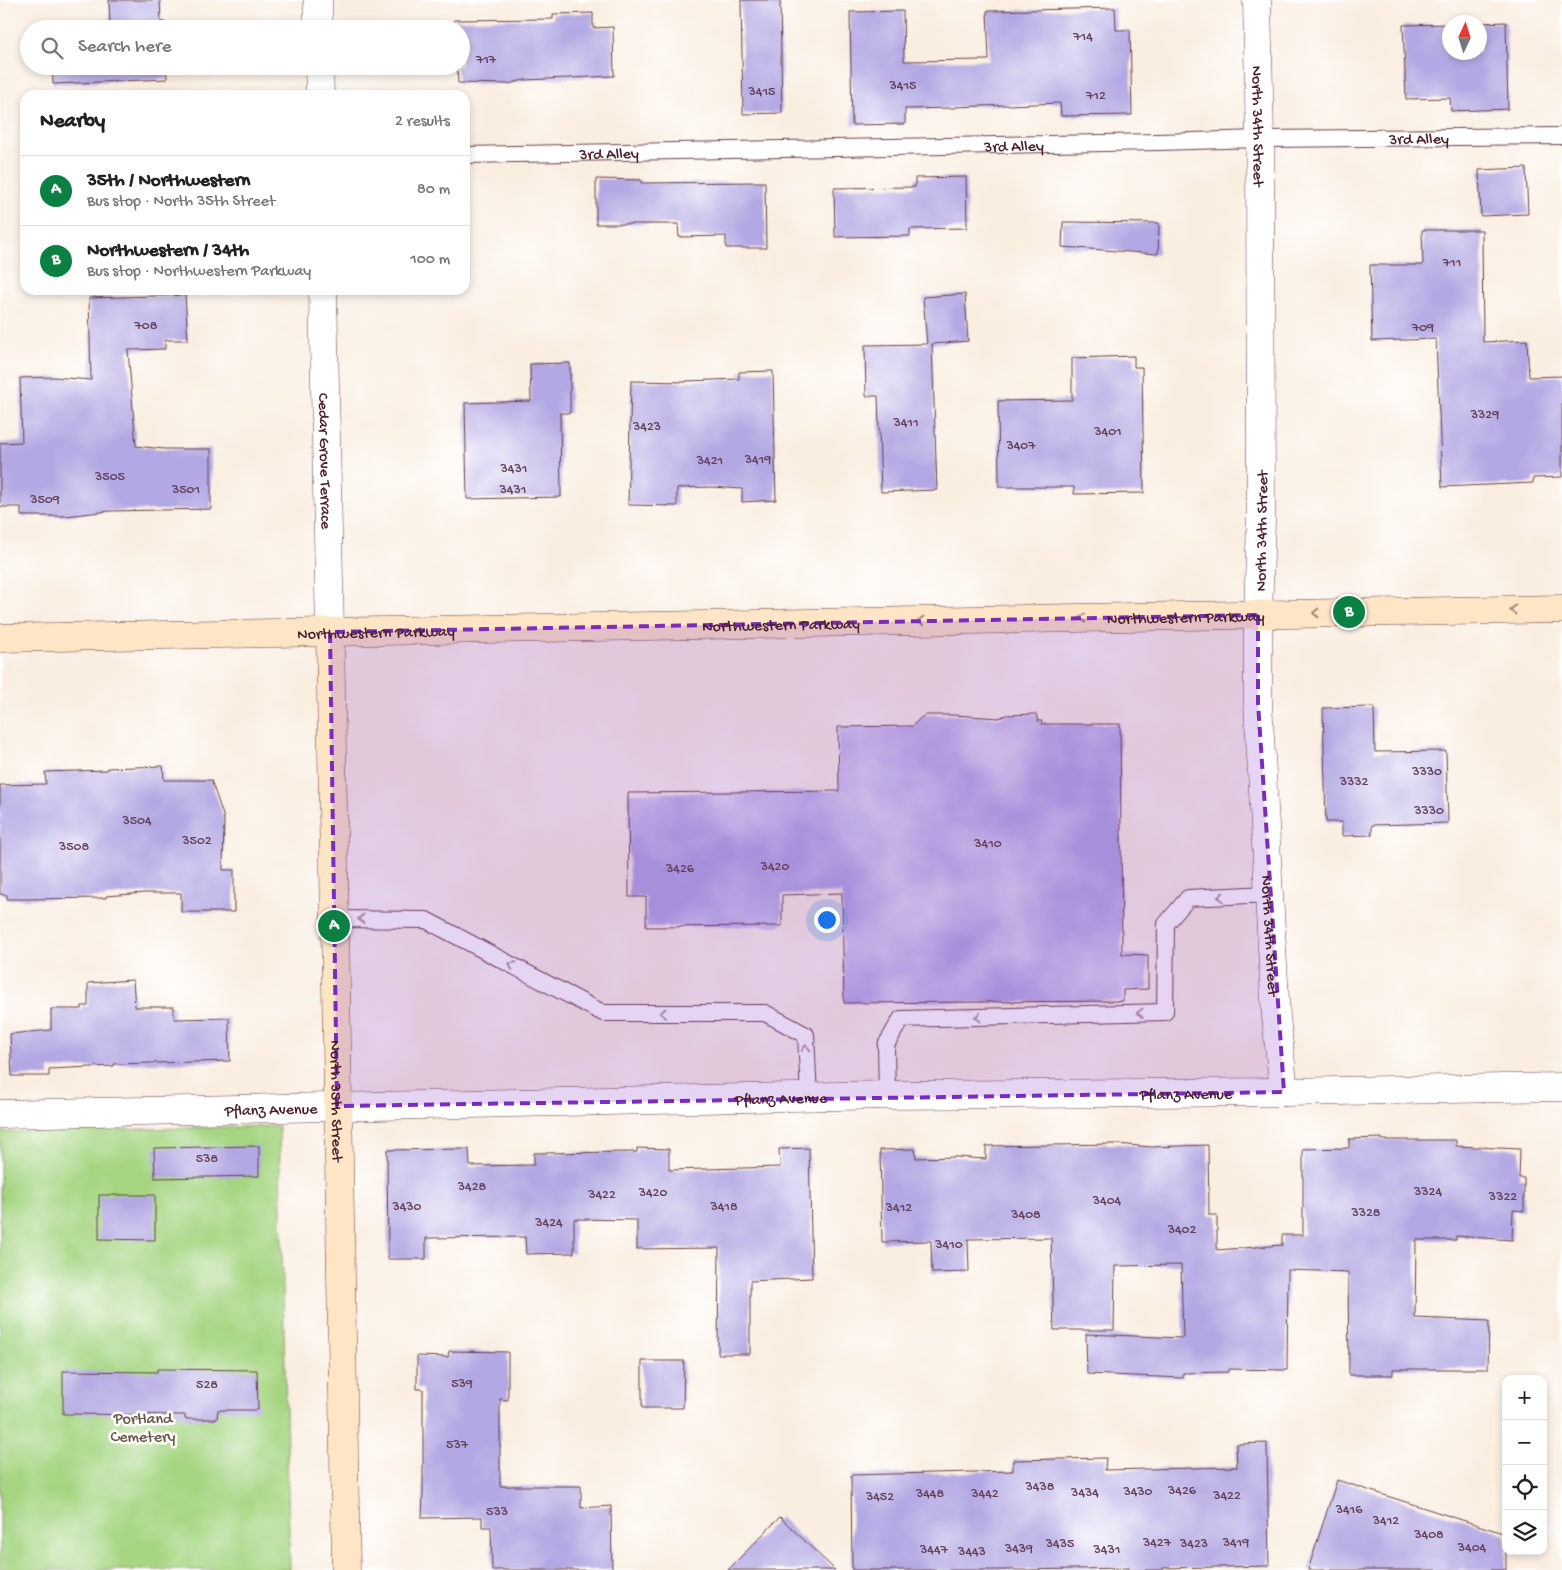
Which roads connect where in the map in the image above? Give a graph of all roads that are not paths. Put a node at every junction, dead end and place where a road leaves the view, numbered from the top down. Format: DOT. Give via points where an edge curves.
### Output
graph roads {
  1 [pos="318,0"];
  2 [pos="1257,0"];
  3 [pos="318,20"];
  4 [pos="319,75"];
  5 [pos="320,90"];
  6 [pos="1562,136"];
  7 [pos="1260,139"];
  8 [pos="470,155"];
  9 [pos="323,295"];
  10 [pos="1562,609"];
  11 [pos="1258,614"];
  12 [pos="330,632"];
  13 [pos="0,638"];
  14 [pos="1270,894"];
  15 [pos="334,919"];
  16 [pos="1562,1087"];
  17 [pos="1284,1092"];
  18 [pos="888,1095"];
  19 [pos="809,1097"];
  20 [pos="337,1106"];
  21 [pos="0,1114"];
  22 [pos="346,1570"];
  1 -- 3 [label="street"];
  2 -- 7 [label="street, North 34th Street"];
  4 -- 5 [label="street"];
  6 -- 7 [label="lane, 3rd Alley"];
  7 -- 8 [label="lane, 3rd Alley"];
  7 -- 11 [label="street, North 34th Street" via="1261,520"];
  9 -- 12 [label="street, Cedar Grove Terrace"];
  10 -- 11 [label="street, Northwestern Parkway, one-way"];
  11 -- 12 [label="street, Northwestern Parkway, one-way"];
  11 -- 14 [label="street, North 34th Street" via="1258,703"];
  12 -- 13 [label="street, Northwestern Parkway"];
  12 -- 15 [label="street, North 35th Street"];
  14 -- 17 [label="street, North 34th Street" via="1276,1018"];
  14 -- 18 [label="lane, one-way" via="1188,898 1166,924 1165,1012 901,1019 886,1045"];
  19 -- 15 [label="lane, one-way" via="806,1034 765,1013 603,1013 426,920"];
  15 -- 20 [label="street, North 35th Street"];
  16 -- 17 [label="street, Pflanz Avenue"];
  17 -- 18 [label="street, Pflanz Avenue"];
  18 -- 19 [label="street, Pflanz Avenue"];
  19 -- 20 [label="street, Pflanz Avenue"];
  20 -- 21 [label="street, Pflanz Avenue"];
  20 -- 22 [label="street, North 35th Street"];
}
